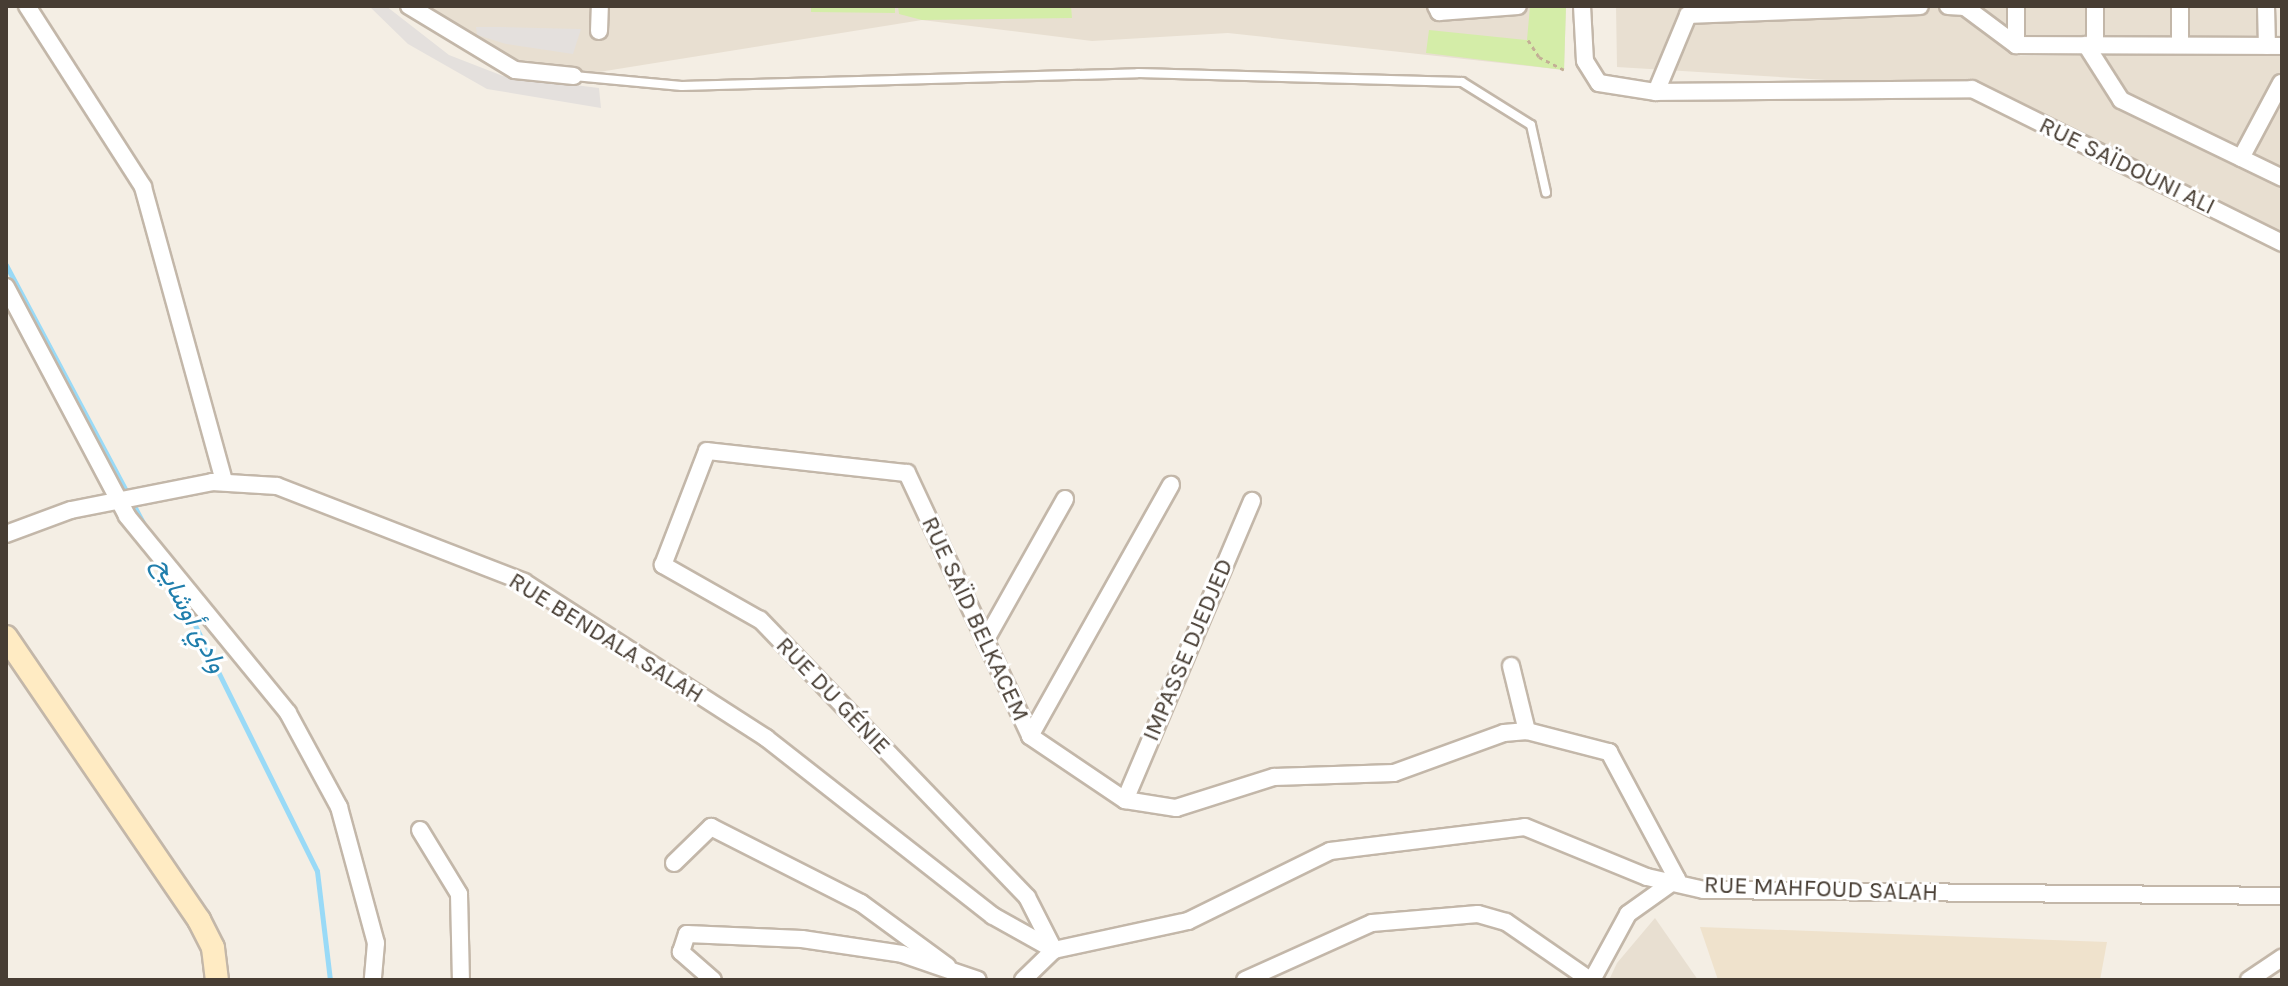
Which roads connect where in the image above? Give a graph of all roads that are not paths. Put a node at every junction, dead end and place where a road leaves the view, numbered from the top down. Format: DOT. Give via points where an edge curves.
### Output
graph roads {
  1 [pos="27,6"];
  2 [pos="409,6"];
  3 [pos="600,6"];
  4 [pos="1436,6"];
  5 [pos="1518,6"];
  6 [pos="1582,6"];
  7 [pos="1909,6"];
  8 [pos="1920,6"];
  9 [pos="1948,6"];
  10 [pos="2016,6"];
  11 [pos="2095,6"];
  12 [pos="2180,6"];
  13 [pos="2266,6"];
  14 [pos="1688,10"];
  15 [pos="599,31"];
  16 [pos="2016,45"];
  17 [pos="2091,45"];
  18 [pos="2180,45"];
  19 [pos="2274,46"];
  20 [pos="574,76"];
  21 [pos="2281,83"];
  22 [pos="1656,92"];
  23 [pos="2275,112"];
  24 [pos="2241,158"];
  25 [pos="2282,178"];
  26 [pos="1546,192"];
  27 [pos="2282,243"];
  28 [pos="6,287"];
  29 [pos="707,451"];
  30 [pos="224,482"];
  31 [pos="1171,485"];
  32 [pos="1065,499"];
  33 [pos="120,500"];
  34 [pos="1252,501"];
  35 [pos="6,534"];
  36 [pos="6,637"];
  37 [pos="985,641"];
  38 [pos="1511,666"];
  39 [pos="1527,731"];
  40 [pos="1030,736"];
  41 [pos="1125,800"];
  42 [pos="420,830"];
  43 [pos="674,863"];
  44 [pos="1677,879"];
  45 [pos="2282,896"];
  46 [pos="1054,950"];
  47 [pos="2282,958"];
  48 [pos="954,973"];
  49 [pos="217,980"];
  50 [pos="373,980"];
  51 [pos="461,980"];
  52 [pos="713,980"];
  53 [pos="978,980"];
  54 [pos="1023,980"];
  55 [pos="1245,980"];
  56 [pos="1591,980"];
  57 [pos="2249,980"];
  1 -- 30 [label="street" via="143,187"];
  2 -- 20 [label="street" via="515,70"];
  3 -- 15 [label="street"];
  4 -- 5 [label="street" via="1439,12"];
  6 -- 22 [label="street" via="1585,61 1599,83"];
  7 -- 8 [label="street"];
  7 -- 14 [label="street"];
  9 -- 16 [label="street" via="1965,7"];
  10 -- 16 [label="street"];
  11 -- 17 [label="street"];
  12 -- 18 [label="street"];
  13 -- 19 [label="street"];
  14 -- 22 [label="street"];
  16 -- 17 [label="street"];
  17 -- 18 [label="street"];
  17 -- 24 [label="street" via="2121,100"];
  18 -- 19 [label="street"];
  20 -- 26 [label="lane" via="682,86 1138,73 1462,82 1531,125"];
  21 -- 23 [label="street"];
  22 -- 27 [label="street, RUE SAÏDOUNI ALI" via="1972,89"];
  23 -- 24 [label="street"];
  24 -- 25 [label="street"];
  28 -- 33 [label="street"];
  29 -- 37 [label="street, RUE SAÏD BELKACEM" via="907,473"];
  29 -- 46 [label="street, RUE DU GÉNIE" via="663,565 760,620 1027,897"];
  30 -- 33 [label="street, RUE BENDALA SALAH"];
  30 -- 46 [label="street, RUE BENDALA SALAH" via="277,486 524,582 766,738 993,916"];
  31 -- 40 [label="street"];
  32 -- 37 [label="street"];
  33 -- 35 [label="street, RUE BENDALA SALAH"];
  33 -- 50 [label="street" via="246,669 288,713 332,793 376,943"];
  34 -- 41 [label="street, IMPASSE DJEDJED"];
  36 -- 49 [label="street" via="199,920 213,948"];
  37 -- 40 [label="street, RUE SAÏD BELKACEM"];
  38 -- 39 [label="street"];
  39 -- 41 [label="street, RUE SAÏD BELKACEM" via="1484,739 1394,773 1274,777 1190,807"];
  39 -- 44 [label="street, RUE SAÏD BELKACEM" via="1609,752"];
  40 -- 41 [label="street, RUE SAÏD BELKACEM"];
  42 -- 51 [label="street" via="459,894"];
  43 -- 48 [label="street" via="711,827 897,925"];
  44 -- 45 [label="street, RUE MAHFOUD SALAH" via="1704,890"];
  44 -- 46 [label="street, RUE MAHFOUD SALAH" via="1647,877 1525,827 1372,841 1330,851 1188,921"];
  44 -- 56 [label="street" via="1628,914"];
  46 -- 54 [label="street"];
  47 -- 57 [label="street"];
  48 -- 52 [label="street" via="902,954 802,939 687,934 681,952"];
  48 -- 53 [label="street"];
  55 -- 56 [label="street" via="1372,923 1478,914 1506,922"];
}
